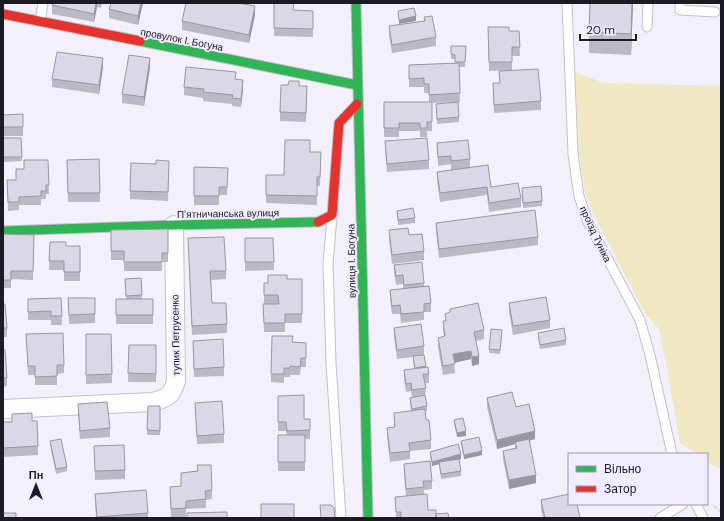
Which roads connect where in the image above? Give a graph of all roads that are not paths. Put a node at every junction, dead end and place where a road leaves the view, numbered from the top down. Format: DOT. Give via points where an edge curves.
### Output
graph roads {
  1 [pos="43,3"];
  2 [pos="356,3"];
  3 [pos="567,3"];
  4 [pos="648,3"];
  5 [pos="680,3"];
  6 [pos="715,12"];
  7 [pos="3,14"];
  8 [pos="40,21"];
  9 [pos="647,27"];
  10 [pos="357,85"];
  11 [pos="358,104"];
  12 [pos="332,215"];
  13 [pos="174,225"];
  14 [pos="3,231"];
  15 [pos="3,409"];
  16 [pos="672,453"];
  17 [pos="681,505"];
  18 [pos="696,505"];
  19 [pos="341,518"];
  20 [pos="368,518"];
  21 [pos="660,518"];
  22 [pos="703,518"];
  1 -- 8 [label="lane"];
  2 -- 10 [label="street, вулиця І. Богуна"];
  3 -- 16 [label="lane, проїзд Туніка" via="573,154 579,196 588,222 640,320"];
  4 -- 9 [label="lane"];
  5 -- 6 [label="lane" via="680,10"];
  7 -- 8 [label="street, провулок І. Богуна"];
  8 -- 10 [label="street, провулок І. Богуна"];
  10 -- 11 [label="street, вулиця І. Богуна"];
  11 -- 12 [label="street" via="339,123"];
  11 -- 20 [label="street, вулиця І. Богуна"];
  12 -- 13 [label="street, Пʼятничанська вулиця" via="320,222"];
  12 -- 19 [label="lane" via="328,263 331,363"];
  13 -- 14 [label="street, Пʼятничанська вулиця"];
  13 -- 15 [label="street, тупик Петрусенко" via="176,381 173,391 165,399 153,402"];
  17 -- 21 [label="lane"];
  18 -- 22 [label="lane"];
}
